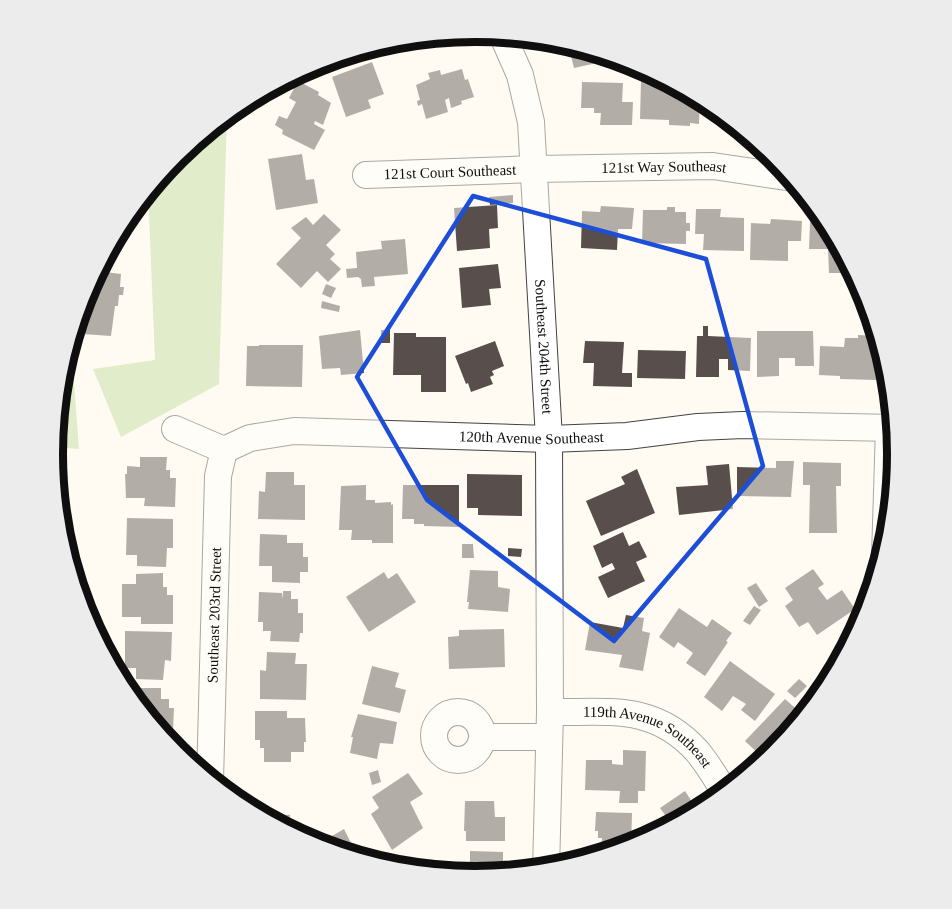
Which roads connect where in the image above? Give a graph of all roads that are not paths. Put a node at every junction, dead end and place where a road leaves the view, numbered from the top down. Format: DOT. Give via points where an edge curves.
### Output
graph roads {
  1 [pos="507,43"];
  2 [pos="535,169"];
  3 [pos="366,175"];
  4 [pos="780,176"];
  5 [pos="888,428"];
  6 [pos="175,429"];
  7 [pos="549,439"];
  8 [pos="224,450"];
  9 [pos="550,712"];
  10 [pos="482,737"];
  11 [pos="549,737"];
  12 [pos="210,770"];
  13 [pos="721,786"];
  14 [pos="546,861"];
  1 -- 2 [label="street, Southeast 204th Street" via="526,96"];
  2 -- 3 [label="street, 121st Court Southeast"];
  2 -- 4 [label="street, 121st Way Southeast" via="713,166"];
  2 -- 7 [label="street, Southeast 204th Street"];
  5 -- 7 [label="street, 120th Avenue Southeast" via="743,425"];
  6 -- 8 [label="street"];
  7 -- 8 [label="street, 120th Avenue Southeast" via="294,431 250,438"];
  7 -- 9 [label="street, Southeast 204th Street"];
  8 -- 12 [label="street, Southeast 203rd Street" via="218,476"];
  9 -- 11 [label="street, Southeast 204th Street"];
  9 -- 13 [label="street, 119th Avenue Southeast" via="649,717 686,739"];
  10 -- 11 [label="street"];
  11 -- 14 [label="street, Southeast 204th Street"];
}
